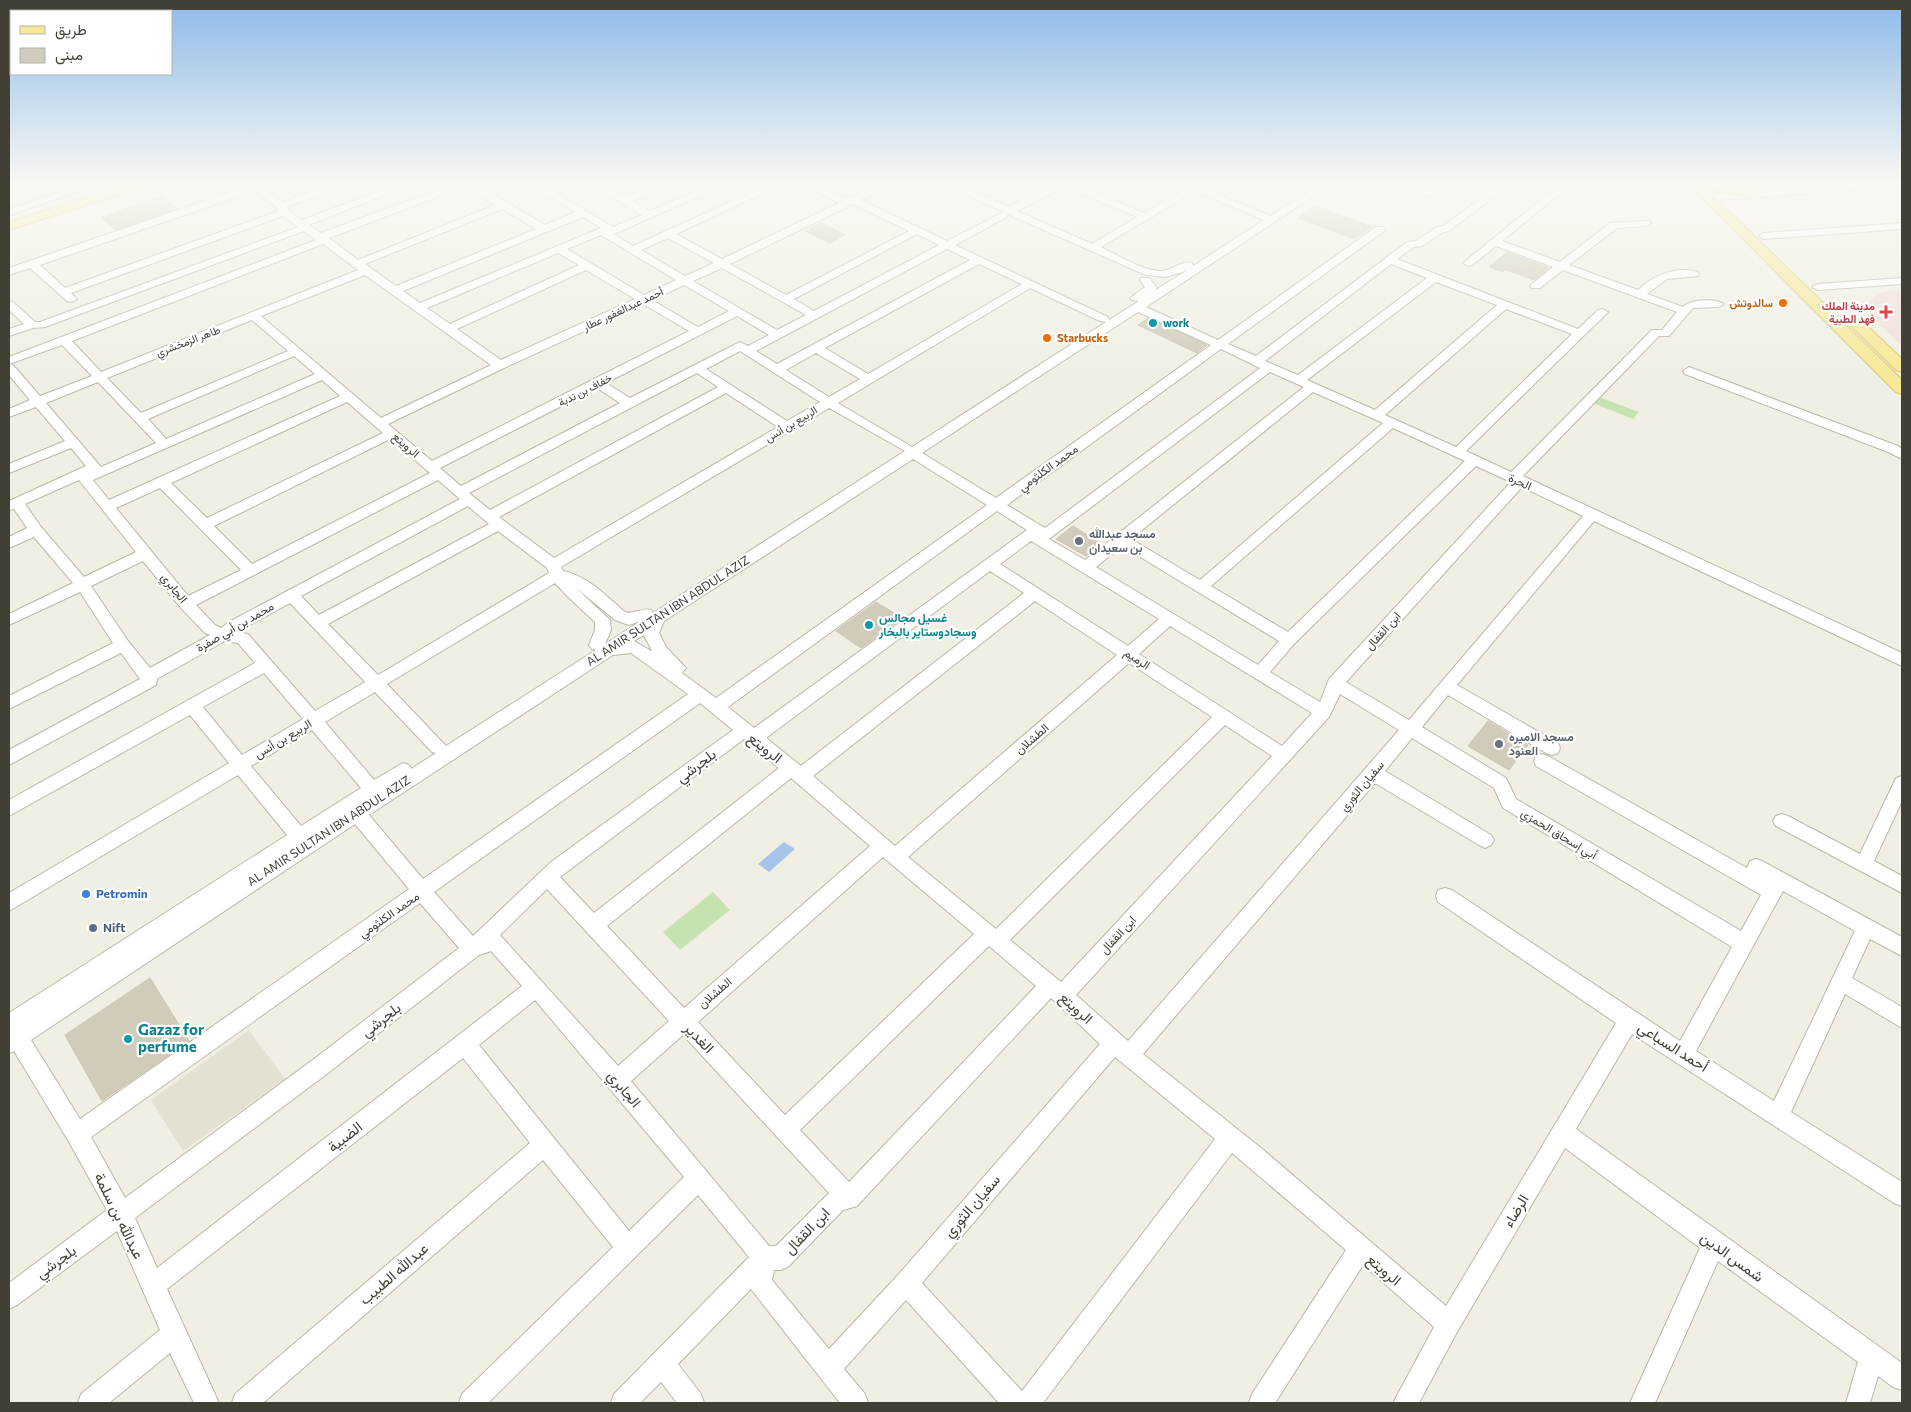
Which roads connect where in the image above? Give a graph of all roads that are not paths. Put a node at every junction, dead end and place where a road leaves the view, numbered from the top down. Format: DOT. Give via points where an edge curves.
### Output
graph roads {
  1 [pos="76,248"];
  2 [pos="180,248"];
  3 [pos="248,248"];
  4 [pos="300,248"];
  5 [pos="336,248"];
  6 [pos="406,248"];
  7 [pos="499,248"];
  8 [pos="562,248"];
  9 [pos="629,248"];
  10 [pos="637,248"];
  11 [pos="693,248"];
  12 [pos="755,248"];
  13 [pos="884,248"];
  14 [pos="941,248"];
  15 [pos="956,248"];
  16 [pos="1085,248"];
  17 [pos="1092,248"];
  18 [pos="1214,248"];
  19 [pos="1229,248"];
  20 [pos="1354,248"];
  21 [pos="1406,248"];
  22 [pos="1487,248"];
  23 [pos="1511,248"];
  24 [pos="1586,248"];
  25 [pos="1770,248"];
  26 [pos="1777,248"];
  27 [pos="559,249"];
  28 [pos="632,250"];
  29 [pos="978,259"];
  30 [pos="1389,260"];
  31 [pos="1468,262"];
  32 [pos="32,264"];
  33 [pos="721,264"];
  34 [pos="588,265"];
  35 [pos="363,267"];
  36 [pos="1562,267"];
  37 [pos="9,272"];
  38 [pos="1694,274"];
  39 [pos="1434,278"];
  40 [pos="684,281"];
  41 [pos="1159,281"];
  42 [pos="1902,281"];
  43 [pos="1030,284"];
  44 [pos="153,285"];
  45 [pos="1536,286"];
  46 [pos="1818,287"];
  47 [pos="398,290"];
  48 [pos="64,292"];
  49 [pos="1639,295"];
  50 [pos="170,299"];
  51 [pos="786,299"];
  52 [pos="644,300"];
  53 [pos="1832,300"];
  54 [pos="1505,304"];
  55 [pos="1718,304"];
  56 [pos="10,307"];
  57 [pos="420,307"];
  58 [pos="1136,307"];
  59 [pos="82,309"];
  60 [pos="738,311"];
  61 [pos="1684,311"];
  62 [pos="1602,312"];
  63 [pos="1846,314"];
  64 [pos="253,315"];
  65 [pos="814,315"];
  66 [pos="1104,319"];
  67 [pos="32,325"];
  68 [pos="450,328"];
  69 [pos="698,332"];
  70 [pos="9,333"];
  71 [pos="1579,333"];
  72 [pos="777,335"];
  73 [pos="64,340"];
  74 [pos="1219,345"];
  75 [pos="743,348"];
  76 [pos="817,348"];
  77 [pos="297,351"];
  78 [pos="9,361"];
  79 [pos="1263,364"];
  80 [pos="500,365"];
  81 [pos="1902,367"];
  82 [pos="9,368"];
  83 [pos="698,369"];
  84 [pos="776,370"];
  85 [pos="1689,371"];
  86 [pos="324,375"];
  87 [pos="98,376"];
  88 [pos="868,379"];
  89 [pos="1299,380"];
  90 [pos="598,383"];
  91 [pos="1313,386"];
  92 [pos="727,387"];
  93 [pos="1902,389"];
  94 [pos="349,396"];
  95 [pos="38,400"];
  96 [pos="828,402"];
  97 [pos="630,404"];
  98 [pos="9,413"];
  99 [pos="1376,416"];
  100 [pos="140,418"];
  101 [pos="380,423"];
  102 [pos="1391,423"];
  103 [pos="787,427"];
  104 [pos="392,433"];
  105 [pos="74,442"];
  106 [pos="164,444"];
  107 [pos="908,450"];
  108 [pos="1457,454"];
  109 [pos="1902,455"];
  110 [pos="1473,461"];
  111 [pos="11,463"];
  112 [pos="436,471"];
  113 [pos="90,473"];
  114 [pos="161,481"];
  115 [pos="1520,481"];
  116 [pos="465,496"];
  117 [pos="12,504"];
  118 [pos="997,505"];
  119 [pos="106,507"];
  120 [pos="1592,515"];
  121 [pos="494,520"];
  122 [pos="205,525"];
  123 [pos="36,530"];
  124 [pos="1038,533"];
  125 [pos="1121,539"];
  126 [pos="9,543"];
  127 [pos="146,553"];
  128 [pos="990,564"];
  129 [pos="1086,568"];
  130 [pos="555,570"];
  131 [pos="251,571"];
  132 [pos="82,584"];
  133 [pos="1200,588"];
  134 [pos="1035,593"];
  135 [pos="291,595"];
  136 [pos="186,604"];
  137 [pos="653,615"];
  138 [pos="1169,619"];
  139 [pos="9,620"];
  140 [pos="319,622"];
  141 [pos="223,635"];
  142 [pos="1289,640"];
  143 [pos="123,646"];
  144 [pos="604,647"];
  145 [pos="1130,655"];
  146 [pos="1902,660"];
  147 [pos="266,664"];
  148 [pos="1260,674"];
  149 [pos="148,677"];
  150 [pos="377,682"];
  151 [pos="1335,683"];
  152 [pos="1446,686"];
  153 [pos="700,694"];
  154 [pos="9,703"];
  155 [pos="192,706"];
  156 [pos="716,707"];
  157 [pos="1322,712"];
  158 [pos="1224,716"];
  159 [pos="315,720"];
  160 [pos="1410,728"];
  161 [pos="748,734"];
  162 [pos="438,747"];
  163 [pos="1283,756"];
  164 [pos="9,758"];
  165 [pos="241,764"];
  166 [pos="796,772"];
  167 [pos="1373,773"];
  168 [pos="1902,783"];
  169 [pos="372,789"];
  170 [pos="9,809"];
  171 [pos="357,813"];
  172 [pos="1782,820"];
  173 [pos="298,836"];
  174 [pos="1485,840"];
  175 [pos="888,852"];
  176 [pos="1864,864"];
  177 [pos="1756,867"];
  178 [pos="549,878"];
  179 [pos="1902,885"];
  180 [pos="1776,886"];
  181 [pos="422,892"];
  182 [pos="1445,896"];
  183 [pos="9,903"];
  184 [pos="594,924"];
  185 [pos="1866,927"];
  186 [pos="992,938"];
  187 [pos="1743,944"];
  188 [pos="1902,947"];
  189 [pos="472,948"];
  190 [pos="1842,982"];
  191 [pos="536,987"];
  192 [pos="1056,990"];
  193 [pos="1902,1018"];
  194 [pos="1629,1020"];
  195 [pos="683,1021"];
  196 [pos="11,1027"];
  197 [pos="465,1044"];
  198 [pos="1122,1049"];
  199 [pos="1684,1054"];
  200 [pos="616,1080"];
  201 [pos="1779,1114"];
  202 [pos="786,1129"];
  203 [pos="1563,1133"];
  204 [pos="77,1134"];
  205 [pos="1230,1138"];
  206 [pos="545,1144"];
  207 [pos="699,1178"];
  208 [pos="1902,1195"];
  209 [pos="849,1198"];
  210 [pos="122,1215"];
  211 [pos="1714,1244"];
  212 [pos="627,1247"];
  213 [pos="1360,1249"];
  214 [pos="764,1258"];
  215 [pos="906,1283"];
  216 [pos="152,1286"];
  217 [pos="9,1297"];
  218 [pos="1449,1324"];
  219 [pos="174,1334"];
  220 [pos="1872,1358"];
  221 [pos="662,1363"];
  222 [pos="828,1368"];
  223 [pos="1902,1378"];
  224 [pos="90,1403"];
  225 [pos="207,1403"];
  226 [pos="244,1403"];
  227 [pos="471,1403"];
  228 [pos="623,1403"];
  229 [pos="692,1403"];
  230 [pos="856,1403"];
  231 [pos="1016,1403"];
  232 [pos="1028,1403"];
  233 [pos="1261,1403"];
  234 [pos="1405,1403"];
  235 [pos="1642,1403"];
  236 [pos="1858,1403"];
  1 -- 32 [label="street"];
  2 -- 48 [label="street"];
  3 -- 44 [label="street"];
  4 -- 50 [label="street"];
  5 -- 35 [label="street"];
  6 -- 35 [label="street, طاهر الزمخشري"];
  7 -- 47 [label="street"];
  8 -- 27 [label="street"];
  9 -- 28 [label="street"];
  10 -- 28 [label="street"];
  11 -- 33 [label="street"];
  12 -- 33 [label="street, أحمد عبدالغفور عطار"];
  13 -- 51 [label="street"];
  14 -- 65 [label="street, محمد بن أبي صفرة"];
  15 -- 29 [label="street"];
  16 -- 41 [label="street"];
  17 -- 41 [label="street"];
  18 -- 41 [label="street"];
  19 -- 41 [label="street" via="1190,273 1173,281"];
  20 -- 74 [label="street, محمد الكلثومي"];
  21 -- 30 [label="street, بلجرشي"];
  22 -- 31 [label="street"];
  23 -- 36 [label="street"];
  24 -- 36 [label="street"];
  25 -- 93 [label="main road"];
  26 -- 46 [label="main road"];
  27 -- 34 [label="street"];
  27 -- 57 [label="street"];
  28 -- 40 [label="street"];
  29 -- 43 [label="street"];
  29 -- 76 [label="street"];
  30 -- 39 [label="street"];
  30 -- 79 [label="street, بلجرشي"];
  32 -- 37 [label="street"];
  32 -- 48 [label="street"];
  33 -- 40 [label="street, أحمد عبدالغفور عطار"];
  33 -- 51 [label="street"];
  34 -- 52 [label="street"];
  34 -- 68 [label="street"];
  35 -- 47 [label="street"];
  35 -- 64 [label="street, طاهر الزمخشري"];
  36 -- 45 [label="street"];
  36 -- 49 [label="street"];
  38 -- 49 [label="street" via="1662,277"];
  39 -- 54 [label="street"];
  39 -- 89 [label="street"];
  40 -- 52 [label="street, أحمد عبدالغفور عطار"];
  40 -- 60 [label="street"];
  41 -- 58 [label="street, AL AMIR SULTAN IBN ABDUL AZIZ"];
  41 -- 66 [label="street, AL AMIR SULTAN IBN ABDUL AZIZ"];
  42 -- 46 [label="street"];
  43 -- 66 [label="street"];
  43 -- 88 [label="street, الربيع بن أنس"];
  44 -- 50 [label="street"];
  44 -- 59 [label="street"];
  46 -- 53 [label="main road"];
  47 -- 57 [label="street"];
  48 -- 59 [label="street"];
  49 -- 61 [label="street"];
  50 -- 73 [label="street"];
  51 -- 65 [label="street"];
  52 -- 69 [label="street"];
  52 -- 80 [label="street, أحمد عبدالغفور عطار"];
  54 -- 71 [label="street"];
  54 -- 99 [label="street"];
  55 -- 61 [label="street" via="1690,305"];
  56 -- 67 [label="street"];
  57 -- 68 [label="street"];
  58 -- 74 [label="street, الحرة"];
  58 -- 107 [label="street, AL AMIR SULTAN IBN ABDUL AZIZ"];
  59 -- 67 [label="street" via="41,325"];
  60 -- 69 [label="street, خفاف بن ندبة"];
  60 -- 72 [label="street"];
  61 -- 115 [label="street, ابن القفال" via="1665,334 1656,332 1515,476"];
  62 -- 71 [label="street"];
  63 -- 81 [label="main road"];
  64 -- 77 [label="street, الرويتع"];
  64 -- 87 [label="street, طاهر الزمخشري"];
  65 -- 72 [label="street, محمد بن أبي صفرة"];
  66 -- 107 [label="street, AL AMIR SULTAN IBN ABDUL AZIZ"];
  67 -- 70 [label="street"];
  68 -- 80 [label="street"];
  69 -- 90 [label="street, خفاف بن ندبة"];
  71 -- 108 [label="street"];
  72 -- 75 [label="street, محمد بن أبي صفرة"];
  73 -- 78 [label="street"];
  73 -- 87 [label="street"];
  74 -- 79 [label="street, الحرة"];
  74 -- 118 [label="street, محمد الكلثومي"];
  75 -- 83 [label="street, محمد بن أبي صفرة"];
  75 -- 84 [label="street"];
  76 -- 84 [label="street"];
  76 -- 88 [label="street"];
  77 -- 86 [label="street, الرويتع"];
  77 -- 100 [label="street"];
  79 -- 89 [label="street, الحرة"];
  79 -- 124 [label="street, بلجرشي"];
  80 -- 101 [label="street, أحمد عبدالغفور عطار"];
  82 -- 95 [label="street, الجابري"];
  83 -- 92 [label="street"];
  83 -- 97 [label="street, محمد بن أبي صفرة"];
  84 -- 96 [label="street"];
  85 -- 109 [label="street"];
  86 -- 94 [label="street, الرويتع"];
  86 -- 106 [label="street"];
  87 -- 95 [label="street, طاهر الزمخشري"];
  87 -- 100 [label="street"];
  88 -- 96 [label="street, الربيع بن أنس"];
  89 -- 91 [label="street, الحرة"];
  90 -- 97 [label="street"];
  90 -- 112 [label="street, خفاف بن ندبة"];
  91 -- 99 [label="street, الحرة"];
  91 -- 125 [label="street"];
  92 -- 103 [label="street"];
  92 -- 121 [label="street"];
  94 -- 101 [label="street, الرويتع"];
  94 -- 114 [label="street"];
  95 -- 98 [label="street, طاهر الزمخشري"];
  95 -- 105 [label="street, الجابري"];
  96 -- 103 [label="street, الربيع بن أنس"];
  96 -- 107 [label="street"];
  97 -- 116 [label="street, محمد بن أبي صفرة"];
  99 -- 102 [label="street, الحرة"];
  100 -- 106 [label="street"];
  101 -- 104 [label="street, الرويتع"];
  102 -- 108 [label="street, الحرة"];
  102 -- 133 [label="street"];
  103 -- 130 [label="street, الربيع بن أنس"];
  104 -- 112 [label="street, الرويتع"];
  104 -- 122 [label="street"];
  105 -- 111 [label="street"];
  105 -- 113 [label="street, الجابري"];
  106 -- 113 [label="street"];
  107 -- 118 [label="street"];
  107 -- 137 [label="street, AL AMIR SULTAN IBN ABDUL AZIZ"];
  108 -- 110 [label="street, الحرة"];
  110 -- 115 [label="street, الحرة"];
  110 -- 142 [label="street"];
  112 -- 116 [label="street, الرويتع"];
  112 -- 131 [label="street, خفاف بن ندبة"];
  113 -- 117 [label="street"];
  113 -- 119 [label="street, الجابري"];
  114 -- 119 [label="street"];
  114 -- 122 [label="street"];
  115 -- 120 [label="street, الحرة"];
  115 -- 151 [label="street, ابن القفال"];
  116 -- 121 [label="street, الرويتع"];
  116 -- 135 [label="street, محمد بن أبي صفرة"];
  117 -- 123 [label="street"];
  118 -- 124 [label="street"];
  118 -- 156 [label="street, محمد الكلثومي"];
  119 -- 127 [label="street, الجابري"];
  120 -- 146 [label="street, الحرة"];
  120 -- 152 [label="street, سفيان الثوري"];
  121 -- 130 [label="street, الرويتع"];
  121 -- 140 [label="street"];
  122 -- 131 [label="street"];
  123 -- 126 [label="street"];
  123 -- 132 [label="street"];
  124 -- 128 [label="street, بلجرشي"];
  124 -- 129 [label="street"];
  125 -- 129 [label="street"];
  125 -- 133 [label="street"];
  127 -- 132 [label="street"];
  127 -- 136 [label="street, الجابري"];
  128 -- 134 [label="street, الرميم"];
  128 -- 161 [label="street, بلجرشي"];
  129 -- 138 [label="street"];
  130 -- 137 [label="street, الرويتع" via="582,584 620,616 629,619"];
  130 -- 144 [label="street, الرويتع" via="576,596 602,620"];
  130 -- 150 [label="street, الربيع بن أنس"];
  131 -- 136 [label="street, خفاف بن ندبة"];
  132 -- 139 [label="street"];
  132 -- 143 [label="street"];
  133 -- 142 [label="street"];
  134 -- 145 [label="street, الرميم"];
  134 -- 166 [label="street"];
  135 -- 140 [label="street"];
  135 -- 141 [label="street, محمد بن أبي صفرة"];
  136 -- 141 [label="street, الجابري" via="210,629"];
  137 -- 144 [label="street, AL AMIR SULTAN IBN ABDUL AZIZ"];
  137 -- 153 [label="street" via="651,633 660,651 686,675"];
  138 -- 145 [label="street, الطشلان"];
  138 -- 148 [label="street"];
  140 -- 150 [label="street"];
  141 -- 147 [label="street, الجابري" via="243,638"];
  141 -- 149 [label="street, محمد بن أبي صفرة"];
  142 -- 148 [label="street"];
  143 -- 149 [label="street"];
  143 -- 154 [label="street"];
  144 -- 153 [label="street" via="634,647"];
  144 -- 162 [label="street, AL AMIR SULTAN IBN ABDUL AZIZ"];
  144 -- 171 [label="street, AL AMIR SULTAN IBN ABDUL AZIZ"];
  145 -- 158 [label="street, الرميم"];
  145 -- 175 [label="street, الطشلان"];
  147 -- 155 [label="street"];
  147 -- 159 [label="street, الجابري"];
  148 -- 157 [label="street"];
  149 -- 164 [label="street, محمد بن أبي صفرة" via="150,681"];
  150 -- 159 [label="street, الربيع بن أنس"];
  150 -- 162 [label="street"];
  151 -- 157 [label="street, ابن القفال" via="1332,699"];
  151 -- 160 [label="street, أبي إسحاق الحمزي"];
  152 -- 160 [label="street, سفيان الثوري"];
  152 -- 180 [label="street" via="1547,754"];
  153 -- 156 [label="street, الرويتع"];
  153 -- 181 [label="street, محمد الكلثومي"];
  155 -- 165 [label="street"];
  155 -- 170 [label="street"];
  156 -- 161 [label="street, الرويتع"];
  157 -- 163 [label="street, ابن القفال"];
  158 -- 163 [label="street, الرميم"];
  158 -- 186 [label="street"];
  159 -- 165 [label="street, الربيع بن أنس"];
  159 -- 169 [label="street, الجابري"];
  160 -- 167 [label="street, سفيان الثوري"];
  160 -- 187 [label="street, أبي إسحاق الحمزي" via="1500,783 1509,803"];
  161 -- 166 [label="street, الرويتع"];
  161 -- 178 [label="street, بلجرشي" via="557,868"];
  162 -- 169 [label="street, AL AMIR SULTAN IBN ABDUL AZIZ"];
  163 -- 192 [label="street, ابن القفال"];
  165 -- 173 [label="street"];
  165 -- 183 [label="street, الربيع بن أنس"];
  166 -- 175 [label="street, الرويتع"];
  166 -- 184 [label="street"];
  167 -- 174 [label="street"];
  167 -- 198 [label="street, سفيان الثوري"];
  168 -- 176 [label="street"];
  169 -- 173 [label="street, AL AMIR SULTAN IBN ABDUL AZIZ"];
  171 -- 181 [label="street"];
  171 -- 196 [label="street, AL AMIR SULTAN IBN ABDUL AZIZ"];
  172 -- 176 [label="street"];
  173 -- 196 [label="street, AL AMIR SULTAN IBN ABDUL AZIZ"];
  175 -- 186 [label="street, الرويتع"];
  175 -- 195 [label="street, الطشلان"];
  176 -- 179 [label="street"];
  177 -- 180 [label="street"];
  178 -- 184 [label="street, الغدير"];
  178 -- 189 [label="street, بلجرشي"];
  180 -- 185 [label="street"];
  180 -- 187 [label="street"];
  181 -- 189 [label="street"];
  181 -- 204 [label="street, محمد الكلثومي"];
  182 -- 194 [label="street, أحمد السباعي"];
  184 -- 195 [label="street, الغدير"];
  185 -- 188 [label="street"];
  185 -- 190 [label="street"];
  186 -- 192 [label="street, الرويتع"];
  186 -- 202 [label="street"];
  187 -- 199 [label="street"];
  189 -- 191 [label="street, الجابري" via="494,941"];
  189 -- 210 [label="street, بلجرشي"];
  190 -- 193 [label="street"];
  190 -- 201 [label="street"];
  191 -- 197 [label="street, الضبية"];
  191 -- 200 [label="street, الجابري"];
  192 -- 198 [label="street, الرويتع"];
  192 -- 209 [label="street, ابن القفال"];
  194 -- 199 [label="street, أحمد السباعي"];
  194 -- 203 [label="street, الرضاء"];
  195 -- 200 [label="street, الطشلان"];
  195 -- 202 [label="street, الغدير"];
  196 -- 204 [label="street, عبدالله بن سلمة"];
  197 -- 206 [label="street"];
  197 -- 216 [label="street, الضبية"];
  198 -- 205 [label="street, الرويتع"];
  198 -- 215 [label="street, سفيان الثوري"];
  199 -- 201 [label="street, أحمد السباعي"];
  200 -- 207 [label="street, الجابري"];
  201 -- 208 [label="street, أحمد السباعي"];
  202 -- 209 [label="street, الغدير"];
  203 -- 211 [label="street, شمس الدين"];
  203 -- 218 [label="street, الرضاء"];
  204 -- 210 [label="street, عبدالله بن سلمة"];
  205 -- 213 [label="street, الرويتع"];
  205 -- 232 [label="street"];
  206 -- 212 [label="street"];
  206 -- 226 [label="street, عبدالله الطبيب"];
  207 -- 212 [label="street"];
  207 -- 214 [label="street, الجابري"];
  209 -- 214 [label="street, ابن القفال" via="837,1200 781,1258"];
  210 -- 216 [label="street, عبدالله بن سلمة"];
  210 -- 217 [label="street, بلجرشي"];
  211 -- 220 [label="street, شمس الدين"];
  211 -- 235 [label="street"];
  212 -- 227 [label="street"];
  213 -- 218 [label="street, الرويتع"];
  213 -- 233 [label="street"];
  214 -- 221 [label="street"];
  214 -- 222 [label="street" via="760,1283"];
  215 -- 222 [label="street, سفيان الثوري"];
  215 -- 231 [label="street"];
  216 -- 219 [label="street, عبدالله بن سلمة"];
  218 -- 234 [label="street, الرضاء"];
  219 -- 224 [label="street"];
  219 -- 225 [label="street, عبدالله بن سلمة"];
  220 -- 223 [label="street, شمس الدين"];
  220 -- 236 [label="street"];
  221 -- 228 [label="street"];
  221 -- 229 [label="street"];
  222 -- 230 [label="street"];
}
